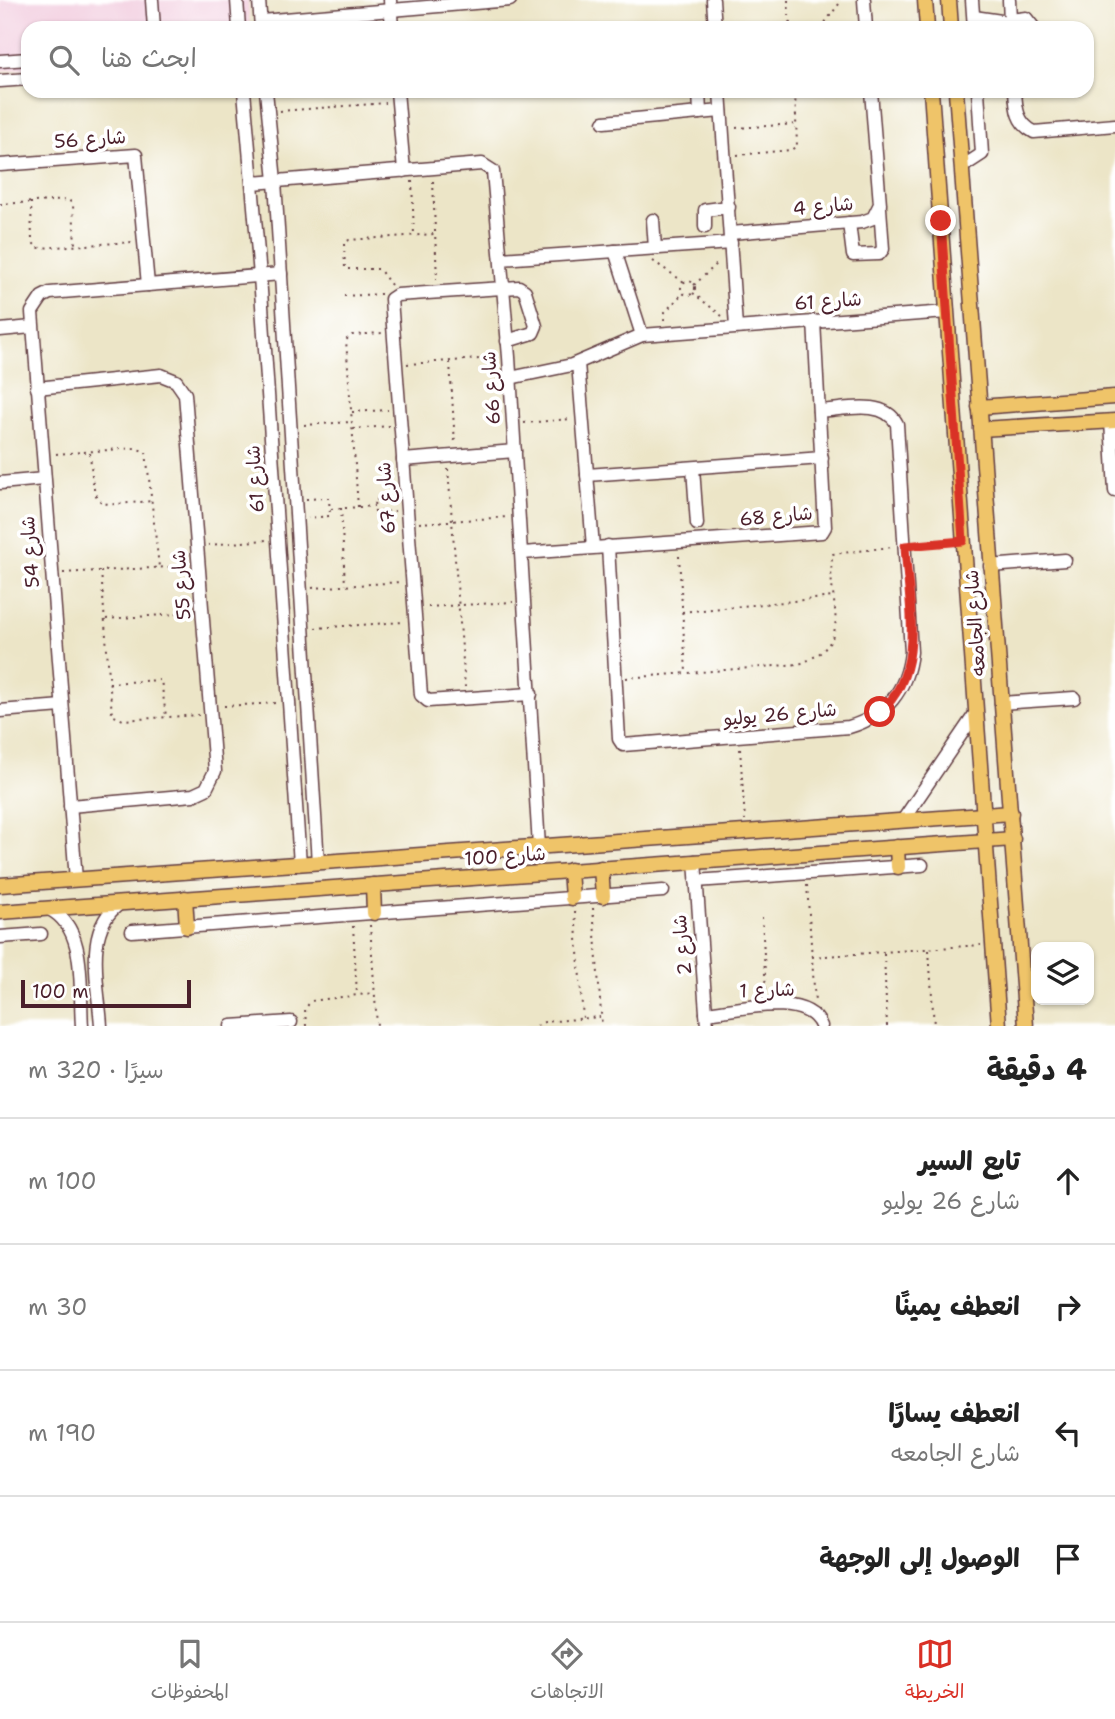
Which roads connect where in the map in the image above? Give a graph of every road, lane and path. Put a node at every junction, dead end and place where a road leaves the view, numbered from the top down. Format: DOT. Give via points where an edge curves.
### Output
graph roads {
  1 [pos="152,0"];
  2 [pos="237,0"];
  3 [pos="259,0"];
  4 [pos="510,0"];
  5 [pos="713,0"];
  6 [pos="788,0"];
  7 [pos="842,0"];
  8 [pos="864,0"];
  9 [pos="925,0"];
  10 [pos="949,0"];
  11 [pos="972,0"];
  12 [pos="1009,0"];
  13 [pos="391,5"];
  14 [pos="154,21"];
  15 [pos="238,21"];
  16 [pos="261,21"];
  17 [pos="282,21"];
  18 [pos="714,21"];
  19 [pos="789,21"];
  20 [pos="826,21"];
  21 [pos="866,21"];
  22 [pos="926,21"];
  23 [pos="950,21"];
  24 [pos="974,21"];
  25 [pos="1008,21"];
  26 [pos="21,60"];
  27 [pos="0,61"];
  28 [pos="21,80"];
  29 [pos="0,81"];
  30 [pos="245,98"];
  31 [pos="267,98"];
  32 [pos="381,98"];
  33 [pos="397,98"];
  34 [pos="699,98"];
  35 [pos="720,98"];
  36 [pos="796,98"];
  37 [pos="872,98"];
  38 [pos="932,98"];
  39 [pos="957,98"];
  40 [pos="978,98"];
  41 [pos="1016,98"];
  42 [pos="721,111"];
  43 [pos="268,112"];
  44 [pos="700,113"];
  45 [pos="604,122"];
  46 [pos="798,124"];
  47 [pos="1115,125"];
  48 [pos="723,129"];
  49 [pos="725,156"];
  50 [pos="0,165"];
  51 [pos="962,167"];
  52 [pos="433,168"];
  53 [pos="408,170"];
  54 [pos="275,181"];
  55 [pos="253,183"];
  56 [pos="965,196"];
  57 [pos="939,199"];
  58 [pos="31,202"];
  59 [pos="0,204"];
  60 [pos="880,204"];
  61 [pos="729,207"];
  62 [pos="653,220"];
  63 [pos="849,223"];
  64 [pos="705,227"];
  65 [pos="435,234"];
  66 [pos="414,236"];
  67 [pos="145,242"];
  68 [pos="731,242"];
  69 [pos="75,246"];
  70 [pos="655,248"];
  71 [pos="636,249"];
  72 [pos="615,251"];
  73 [pos="501,259"];
  74 [pos="281,274"];
  75 [pos="260,276"];
  76 [pos="684,282"];
  77 [pos="148,285"];
  78 [pos="694,285"];
  79 [pos="503,287"];
  80 [pos="437,292"];
  81 [pos="683,293"];
  82 [pos="693,293"];
  83 [pos="344,296"];
  84 [pos="394,297"];
  85 [pos="947,312"];
  86 [pos="814,321"];
  87 [pos="32,327"];
  88 [pos="736,327"];
  89 [pos="0,330"];
  90 [pos="667,332"];
  91 [pos="393,333"];
  92 [pos="642,335"];
  93 [pos="508,341"];
  94 [pos="509,357"];
  95 [pos="449,360"];
  96 [pos="578,363"];
  97 [pos="395,365"];
  98 [pos="510,378"];
  99 [pos="37,388"];
  100 [pos="1115,397"];
  101 [pos="979,407"];
  102 [pos="398,409"];
  103 [pos="819,411"];
  104 [pos="351,412"];
  105 [pos="582,418"];
  106 [pos="1113,421"];
  107 [pos="352,422"];
  108 [pos="513,424"];
  109 [pos="400,425"];
  110 [pos="291,426"];
  111 [pos="352,429"];
  112 [pos="981,429"];
  113 [pos="515,451"];
  114 [pos="90,452"];
  115 [pos="42,455"];
  116 [pos="452,456"];
  117 [pos="822,458"];
  118 [pos="402,460"];
  119 [pos="693,468"];
  120 [pos="587,475"];
  121 [pos="44,480"];
  122 [pos="0,483"];
  123 [pos="984,485"];
  124 [pos="959,488"];
  125 [pos="1115,491"];
  126 [pos="295,499"];
  127 [pos="153,501"];
  128 [pos="406,503"];
  129 [pos="375,506"];
  130 [pos="358,507"];
  131 [pos="341,508"];
  132 [pos="330,509"];
  133 [pos="519,516"];
  134 [pos="296,519"];
  135 [pos="452,520"];
  136 [pos="697,523"];
  137 [pos="407,524"];
  138 [pos="278,538"];
  139 [pos="963,541"];
  140 [pos="678,542"];
  141 [pos="197,546"];
  142 [pos="608,546"];
  143 [pos="905,546"];
  144 [pos="593,547"];
  145 [pos="522,553"];
  146 [pos="1065,560"];
  147 [pos="199,565"];
  148 [pos="990,566"];
  149 [pos="159,567"];
  150 [pos="101,571"];
  151 [pos="51,573"];
  152 [pos="412,582"];
  153 [pos="345,586"];
  154 [pos="301,589"];
  155 [pos="835,597"];
  156 [pos="525,601"];
  157 [pos="458,605"];
  158 [pos="202,612"];
  159 [pos="682,612"];
  160 [pos="414,614"];
  161 [pos="104,619"];
  162 [pos="303,629"];
  163 [pos="687,673"];
  164 [pos="616,679"];
  165 [pos="108,683"];
  166 [pos="531,694"];
  167 [pos="466,698"];
  168 [pos="1074,698"];
  169 [pos="289,702"];
  170 [pos="1001,703"];
  171 [pos="62,706"];
  172 [pos="0,711"];
  173 [pos="210,711"];
  174 [pos="975,713"];
  175 [pos="166,717"];
  176 [pos="739,737"];
  177 [pos="70,806"];
  178 [pos="1011,813"];
  179 [pos="982,815"];
  180 [pos="903,820"];
  181 [pos="839,825"];
  182 [pos="746,832"];
  183 [pos="1013,839"];
  184 [pos="984,840"];
  185 [pos="539,847"];
  186 [pos="897,847"];
  187 [pos="841,851"];
  188 [pos="426,855"];
  189 [pos="695,861"];
  190 [pos="318,863"];
  191 [pos="300,864"];
  192 [pos="922,865"];
  193 [pos="898,867"];
  194 [pos="601,868"];
  195 [pos="570,870"];
  196 [pos="806,873"];
  197 [pos="76,880"];
  198 [pos="428,881"];
  199 [pos="696,881"];
  200 [pos="373,885"];
  201 [pos="0,886"];
  202 [pos="663,891"];
  203 [pos="598,896"];
  204 [pos="185,898"];
  205 [pos="573,898"];
  206 [pos="121,903"];
  207 [pos="49,909"];
  208 [pos="0,912"];
  209 [pos="371,913"];
  210 [pos="352,914"];
  211 [pos="762,917"];
  212 [pos="187,927"];
  213 [pos="132,931"];
  214 [pos="41,934"];
  215 [pos="0,937"];
  216 [pos="993,944"];
  217 [pos="96,947"];
  218 [pos="929,948"];
  219 [pos="76,949"];
  220 [pos="884,952"];
  221 [pos="812,957"];
  222 [pos="375,993"];
  223 [pos="357,995"];
  224 [pos="766,1007"];
  225 [pos="601,1017"];
  226 [pos="583,1019"];
  227 [pos="707,1020"];
  228 [pos="291,1022"];
  229 [pos="818,1022"];
  230 [pos="82,1026"];
  231 [pos="101,1026"];
  232 [pos="231,1026"];
  233 [pos="306,1026"];
  234 [pos="377,1026"];
  235 [pos="537,1026"];
  236 [pos="602,1026"];
  237 [pos="887,1026"];
  238 [pos="934,1026"];
  239 [pos="999,1026"];
  240 [pos="1026,1026"];
  1 -- 14 [label="street"];
  2 -- 15 [label="street"];
  3 -- 16 [label="street"];
  4 -- 13 [label="street"];
  5 -- 18 [label="street"];
  6 -- 19 [label="path"];
  7 -- 20 [label="path"];
  8 -- 21 [label="street"];
  9 -- 22 [label="main road"];
  10 -- 23 [label="main road"];
  11 -- 24 [label="street"];
  12 -- 25 [label="street"];
  13 -- 17 [label="street"];
  26 -- 27 [label="street"];
  28 -- 29 [label="street"];
  30 -- 55 [label="street, شارع 61"];
  31 -- 43 [label="street, شارع 61"];
  32 -- 43 [label="path"];
  33 -- 53 [label="street"];
  34 -- 44 [label="street"];
  35 -- 42 [label="street"];
  36 -- 46 [label="path"];
  37 -- 60 [label="street, شارع 4"];
  38 -- 57 [label="main road, شارع الجامعه"];
  39 -- 51 [label="main road, شارع الجامعه"];
  40 -- 51 [label="street" via="982,154"];
  41 -- 47 [label="street" via="1018,117 1034,132"];
  42 -- 44 [label="street"];
  42 -- 48 [label="street"];
  43 -- 54 [label="street, شارع 61"];
  44 -- 45 [label="street"];
  46 -- 48 [label="path"];
  46 -- 49 [label="path" via="799,143 791,150"];
  48 -- 49 [label="street"];
  49 -- 61 [label="street"];
  50 -- 67 [label="street, شارع 56" via="136,155"];
  51 -- 56 [label="main road, شارع الجامعه"];
  52 -- 53 [label="street, شارع 66"];
  52 -- 65 [label="path"];
  52 -- 73 [label="street, شارع 66" via="482,164 491,168"];
  53 -- 54 [label="street, شارع 66"];
  53 -- 66 [label="path"];
  54 -- 55 [label="street, شارع 66"];
  54 -- 74 [label="street, شارع 61"];
  55 -- 75 [label="street, شارع 61"];
  56 -- 57 [label="main road"];
  56 -- 101 [label="main road, شارع الجامعه"];
  57 -- 85 [label="main road, شارع الجامعه"];
  58 -- 59 [label="path"];
  58 -- 69 [label="path" via="71,201"];
  58 -- 69 [label="path" via="36,247"];
  60 -- 63 [label="street, شارع 4" via="873,218"];
  60 -- 63 [label="street" via="883,249 879,254 853,255"];
  61 -- 64 [label="street" via="705,210"];
  61 -- 68 [label="street"];
  62 -- 70 [label="street"];
  63 -- 68 [label="street, شارع 4"];
  65 -- 66 [label="path"];
  65 -- 80 [label="path"];
  66 -- 84 [label="path" via="348,240 342,247 345,269 381,270"];
  67 -- 69 [label="path"];
  67 -- 77 [label="street, شارع 56"];
  68 -- 70 [label="street, شارع 4"];
  68 -- 78 [label="path"];
  68 -- 88 [label="street"];
  70 -- 71 [label="street, شارع 4"];
  71 -- 72 [label="street, شارع 4"];
  71 -- 76 [label="path"];
  72 -- 73 [label="street, شارع 4"];
  72 -- 92 [label="street"];
  73 -- 79 [label="street, شارع 66"];
  74 -- 75 [label="street, شارع 54"];
  74 -- 110 [label="street, شارع 61"];
  75 -- 77 [label="street, شارع 54"];
  75 -- 138 [label="street, شارع 61"];
  76 -- 78 [label="path"];
  76 -- 81 [label="path"];
  77 -- 87 [label="street, شارع 54" via="50,293 36,303"];
  78 -- 82 [label="path"];
  79 -- 80 [label="street"];
  79 -- 93 [label="street, شارع 66"];
  79 -- 93 [label="street" via="523,288 536,322 533,333"];
  80 -- 84 [label="street"];
  81 -- 82 [label="path"];
  81 -- 90 [label="path" via="665,312"];
  82 -- 88 [label="path"];
  83 -- 84 [label="path" via="378,293"];
  84 -- 91 [label="street, شارع 67"];
  85 -- 86 [label="street, شارع 61"];
  85 -- 124 [label="main road, شارع الجامعه"];
  86 -- 88 [label="street, شارع 61"];
  86 -- 103 [label="street, شارع 68"];
  87 -- 89 [label="street"];
  87 -- 99 [label="street, شارع 54"];
  88 -- 90 [label="street, شارع 61"];
  90 -- 92 [label="street, شارع 61"];
  91 -- 97 [label="street, شارع 67"];
  91 -- 104 [label="path" via="352,335 346,340"];
  92 -- 96 [label="street, شارع 61"];
  93 -- 94 [label="street, شارع 66"];
  94 -- 95 [label="path"];
  94 -- 98 [label="street, شارع 66"];
  95 -- 97 [label="path"];
  95 -- 116 [label="path"];
  96 -- 98 [label="street, شارع 61"];
  96 -- 105 [label="street"];
  97 -- 102 [label="street, شارع 67"];
  98 -- 108 [label="street, شارع 66"];
  99 -- 115 [label="street, شارع 54"];
  99 -- 141 [label="street, شارع 55" via="161,375 176,381 185,394"];
  100 -- 101 [label="main road"];
  101 -- 112 [label="main road, شارع الجامعه"];
  102 -- 104 [label="path"];
  102 -- 109 [label="street, شارع 67"];
  103 -- 117 [label="street, شارع 68"];
  103 -- 143 [label="street, شارع 26 يوليو" via="878,408 894,418"];
  104 -- 107 [label="path"];
  105 -- 108 [label="path"];
  105 -- 120 [label="street"];
  106 -- 112 [label="main road"];
  106 -- 125 [label="street"];
  107 -- 110 [label="path"];
  107 -- 111 [label="path"];
  108 -- 113 [label="street, شارع 66"];
  109 -- 111 [label="path"];
  109 -- 118 [label="street, شارع 67"];
  110 -- 126 [label="street, شارع 61"];
  111 -- 130 [label="path"];
  112 -- 123 [label="main road, شارع الجامعه"];
  113 -- 116 [label="street"];
  113 -- 133 [label="street, شارع 66"];
  114 -- 115 [label="path"];
  114 -- 127 [label="path" via="93,493 98,500 106,504"];
  114 -- 127 [label="path" via="135,448 146,452"];
  115 -- 121 [label="street, شارع 54"];
  116 -- 118 [label="street"];
  116 -- 135 [label="path"];
  117 -- 119 [label="street"];
  117 -- 140 [label="street, شارع 68" via="822,532"];
  118 -- 128 [label="street, شارع 67"];
  119 -- 120 [label="street"];
  119 -- 136 [label="street"];
  120 -- 144 [label="street"];
  121 -- 122 [label="street"];
  121 -- 151 [label="street, شارع 54"];
  123 -- 124 [label="main road"];
  123 -- 148 [label="main road, شارع الجامعه"];
  124 -- 139 [label="main road, شارع الجامعه"];
  126 -- 132 [label="path" via="328,497"];
  126 -- 134 [label="street, شارع 61"];
  127 -- 149 [label="path"];
  128 -- 129 [label="path" via="374,500"];
  128 -- 129 [label="path" via="376,513"];
  128 -- 137 [label="street, شارع 67"];
  129 -- 130 [label="path"];
  130 -- 131 [label="path"];
  131 -- 132 [label="path"];
  131 -- 153 [label="path"];
  132 -- 134 [label="path" via="329,517"];
  133 -- 135 [label="path"];
  133 -- 145 [label="street, شارع 66"];
  134 -- 154 [label="street, شارع 61"];
  135 -- 137 [label="path"];
  135 -- 157 [label="path"];
  137 -- 152 [label="street, شارع 67"];
  138 -- 141 [label="path"];
  138 -- 169 [label="street, شارع 61"];
  139 -- 143 [label="path"];
  139 -- 174 [label="main road, شارع الجامعه"];
  140 -- 142 [label="street, شارع 68"];
  140 -- 159 [label="path"];
  141 -- 147 [label="street, شارع 55"];
  142 -- 144 [label="street, شارع 68"];
  142 -- 164 [label="street, شارع 26 يوليو"];
  143 -- 155 [label="path" via="835,553"];
  143 -- 176 [label="street, شارع 26 يوليو" via="911,652 907,675 889,704 871,719 849,727"];
  144 -- 145 [label="street, شارع 68"];
  145 -- 156 [label="street, شارع 66"];
  146 -- 148 [label="street"];
  147 -- 149 [label="path"];
  147 -- 158 [label="street, شارع 55"];
  148 -- 170 [label="main road, شارع الجامعه"];
  149 -- 150 [label="path"];
  150 -- 151 [label="path"];
  150 -- 161 [label="path"];
  151 -- 171 [label="street, شارع 54"];
  152 -- 153 [label="path"];
  152 -- 160 [label="street, شارع 67"];
  153 -- 154 [label="path"];
  154 -- 162 [label="street, شارع 61"];
  155 -- 159 [label="path"];
  155 -- 163 [label="path" via="834,637 809,660"];
  156 -- 157 [label="path"];
  156 -- 166 [label="street, شارع 66"];
  157 -- 160 [label="path"];
  157 -- 167 [label="path"];
  158 -- 161 [label="path"];
  158 -- 173 [label="street, شارع 55"];
  159 -- 163 [label="path"];
  160 -- 162 [label="path"];
  160 -- 167 [label="street, شارع 67" via="423,698"];
  161 -- 165 [label="path"];
  162 -- 190 [label="street, شارع 61"];
  163 -- 164 [label="path"];
  164 -- 176 [label="street, شارع 26 يوليو" via="623,745"];
  165 -- 175 [label="path" via="110,711 115,718"];
  165 -- 175 [label="path" via="161,680"];
  166 -- 167 [label="street, شارع 67"];
  166 -- 185 [label="street, شارع 66"];
  168 -- 170 [label="street"];
  169 -- 173 [label="path"];
  169 -- 191 [label="street, شارع 61"];
  170 -- 178 [label="main road, شارع الجامعه"];
  171 -- 172 [label="street"];
  171 -- 177 [label="street, شارع 54"];
  173 -- 175 [label="path"];
  173 -- 177 [label="street, شارع 55" via="215,771 206,789 193,795"];
  174 -- 179 [label="main road, شارع الجامعه"];
  174 -- 180 [label="street"];
  176 -- 182 [label="path"];
  177 -- 197 [label="street, شارع 54"];
  178 -- 179 [label="main road, شارع 100"];
  178 -- 183 [label="main road, شارع الجامعه"];
  179 -- 180 [label="main road, شارع 100"];
  179 -- 184 [label="main road, شارع الجامعه"];
  180 -- 181 [label="main road, شارع 100"];
  181 -- 182 [label="main road, شارع 100"];
  181 -- 187 [label="main road"];
  182 -- 185 [label="main road, شارع 100"];
  183 -- 184 [label="main road, شارع 100"];
  183 -- 240 [label="main road, شارع الجامعه"];
  184 -- 186 [label="main road, شارع 100"];
  184 -- 216 [label="main road, شارع الجامعه"];
  185 -- 188 [label="main road, شارع 100"];
  186 -- 187 [label="main road, شارع 100"];
  186 -- 193 [label="main road"];
  187 -- 189 [label="main road, شارع 100"];
  188 -- 190 [label="main road, شارع 100"];
  188 -- 198 [label="main road"];
  189 -- 194 [label="main road, شارع 100"];
  189 -- 199 [label="street, شارع 2"];
  190 -- 191 [label="main road, شارع 100"];
  191 -- 197 [label="main road, شارع 100"];
  192 -- 193 [label="street"];
  193 -- 196 [label="street"];
  194 -- 195 [label="main road, شارع 100"];
  194 -- 203 [label="main road"];
  195 -- 198 [label="main road, شارع 100"];
  195 -- 205 [label="main road"];
  196 -- 199 [label="street"];
  196 -- 221 [label="path"];
  197 -- 201 [label="main road, شارع 100"];
  198 -- 200 [label="main road, شارع 100"];
  199 -- 227 [label="street, شارع 2"];
  200 -- 204 [label="main road, شارع 100"];
  200 -- 209 [label="main road"];
  202 -- 203 [label="street"];
  203 -- 205 [label="street"];
  203 -- 225 [label="path"];
  204 -- 206 [label="main road, شارع 100"];
  204 -- 212 [label="main road"];
  205 -- 209 [label="street"];
  205 -- 226 [label="path"];
  206 -- 207 [label="main road, شارع 100"];
  206 -- 217 [label="street" via="101,925"];
  207 -- 208 [label="main road, شارع 100"];
  207 -- 219 [label="street" via="71,928"];
  209 -- 210 [label="street"];
  209 -- 222 [label="path"];
  210 -- 212 [label="street"];
  210 -- 223 [label="path"];
  211 -- 224 [label="path"];
  212 -- 213 [label="street"];
  214 -- 215 [label="street"];
  216 -- 218 [label="path"];
  216 -- 239 [label="main road, شارع الجامعه"];
  217 -- 219 [label="street"];
  217 -- 231 [label="street"];
  218 -- 220 [label="path"];
  218 -- 238 [label="path"];
  219 -- 230 [label="street"];
  220 -- 221 [label="path"];
  220 -- 237 [label="path"];
  221 -- 229 [label="path"];
  222 -- 223 [label="path"];
  222 -- 234 [label="path"];
  223 -- 233 [label="path" via="312,1001 305,1009"];
  224 -- 227 [label="street, شارع 1"];
  224 -- 229 [label="street, شارع 1" via="797,1005"];
  225 -- 226 [label="path"];
  225 -- 236 [label="path"];
  226 -- 235 [label="path"];
  228 -- 232 [label="street"];
}
